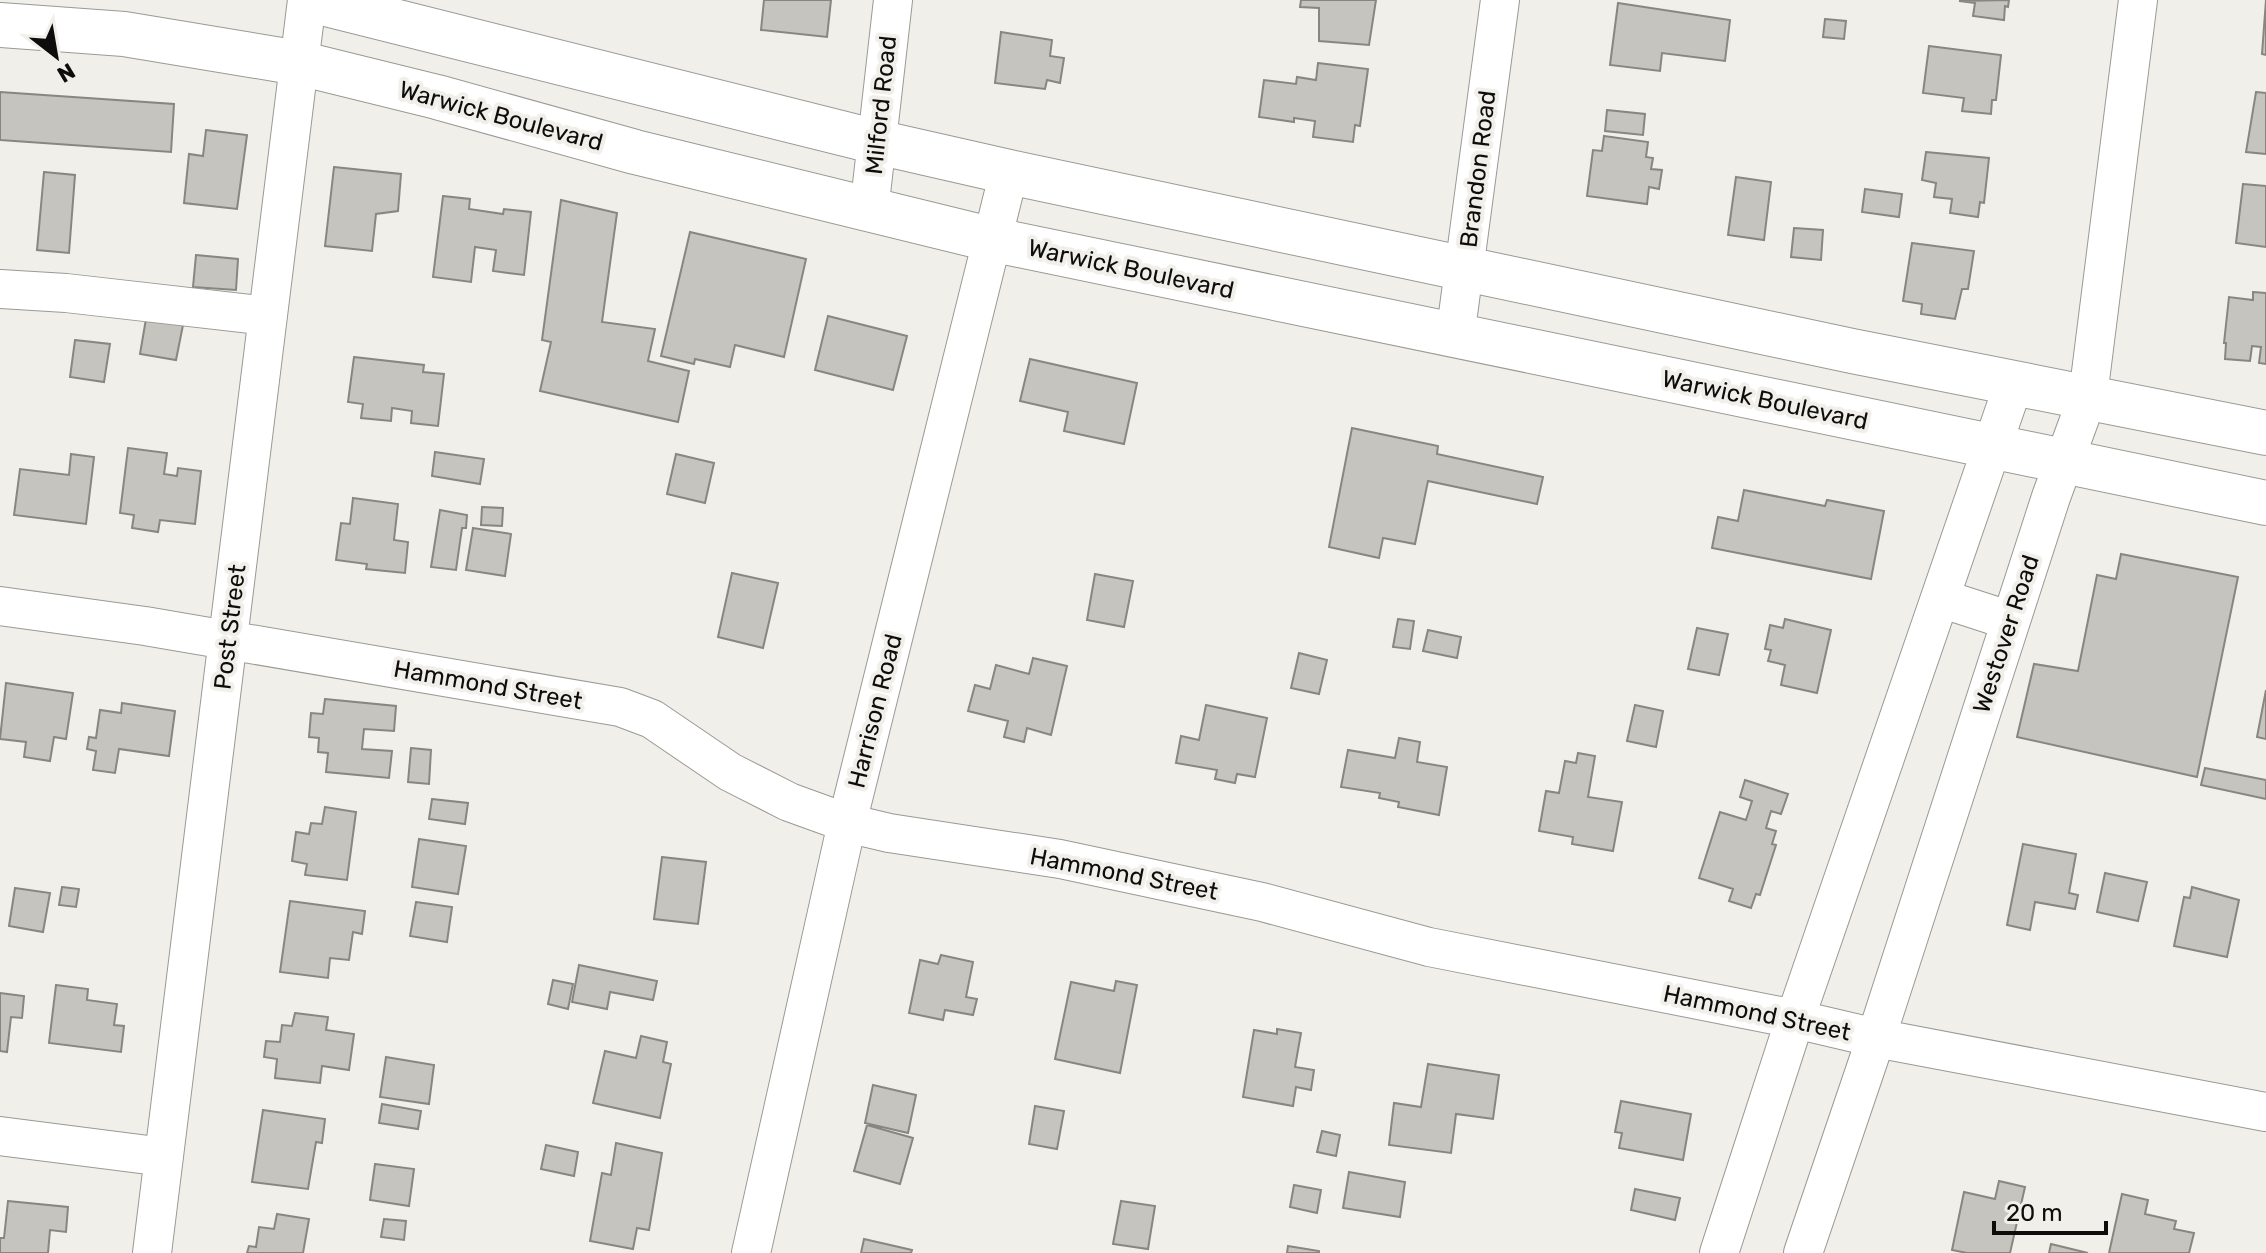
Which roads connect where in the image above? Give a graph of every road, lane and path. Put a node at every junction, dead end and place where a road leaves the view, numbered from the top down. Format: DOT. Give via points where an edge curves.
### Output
graph roads {
  1 [pos="308,0"];
  2 [pos="893,0"];
  3 [pos="1500,0"];
  4 [pos="2138,0"];
  5 [pos="0,25"];
  6 [pos="299,63"];
  7 [pos="877,142"];
  8 [pos="1009,172"];
  9 [pos="869,211"];
  10 [pos="990,239"];
  11 [pos="1465,269"];
  12 [pos="0,289"];
  13 [pos="268,316"];
  14 [pos="1455,337"];
  15 [pos="2014,383"];
  16 [pos="2088,396"];
  17 [pos="2266,433"];
  18 [pos="1992,446"];
  19 [pos="2065,461"];
  20 [pos="2266,503"];
  21 [pos="1940,598"];
  22 [pos="0,606"];
  23 [pos="2011,621"];
  24 [pos="228,640"];
  25 [pos="847,823"];
  26 [pos="1795,1019"];
  27 [pos="1876,1038"];
  28 [pos="2266,1112"];
  29 [pos="0,1136"];
  30 [pos="164,1157"];
  31 [pos="152,1253"];
  32 [pos="751,1253"];
  33 [pos="1719,1253"];
  34 [pos="1803,1253"];
  1 -- 6 [label="street, Post Street"];
  1 -- 7 [label="main road"];
  2 -- 7 [label="street, Milford Road"];
  3 -- 11 [label="street, Brandon Road"];
  4 -- 16 [label="street, Westover Road"];
  5 -- 6 [label="main road, Warwick Boulevard" via="124,34"];
  6 -- 9 [label="main road, Warwick Boulevard"];
  6 -- 13 [label="street, Post Street"];
  7 -- 8 [label="main road"];
  7 -- 9 [label="street, Milford Road"];
  8 -- 10 [label="street, Harrison Road"];
  8 -- 11 [label="main road"];
  9 -- 10 [label="main road, Warwick Boulevard"];
  10 -- 14 [label="main road, Warwick Boulevard"];
  10 -- 25 [label="street, Harrison Road"];
  11 -- 14 [label="street, Brandon Road"];
  11 -- 15 [label="main road"];
  12 -- 13 [label="street"];
  13 -- 24 [label="street, Post Street"];
  14 -- 18 [label="main road, Warwick Boulevard"];
  15 -- 16 [label="main road"];
  15 -- 18 [label="street"];
  16 -- 17 [label="main road"];
  16 -- 19 [label="street, Westover Road"];
  18 -- 19 [label="main road, Warwick Boulevard"];
  18 -- 21 [label="street"];
  19 -- 20 [label="main road, Warwick Boulevard"];
  19 -- 23 [label="street, Westover Road"];
  21 -- 23 [label="street"];
  21 -- 26 [label="street"];
  22 -- 24 [label="street, Hammond Street"];
  23 -- 27 [label="street, Westover Road"];
  24 -- 25 [label="street, Hammond Street" via="620,707 652,719 730,772"];
  24 -- 30 [label="street, Post Street"];
  25 -- 26 [label="street, Hammond Street" via="1076,863 1262,902 1429,947"];
  25 -- 32 [label="street, Harrison Road"];
  26 -- 27 [label="street, Hammond Street"];
  26 -- 33 [label="street"];
  27 -- 28 [label="street, Hammond Street"];
  27 -- 34 [label="street, Westover Road"];
  29 -- 30 [label="street"];
  30 -- 31 [label="street, Post Street"];
}
